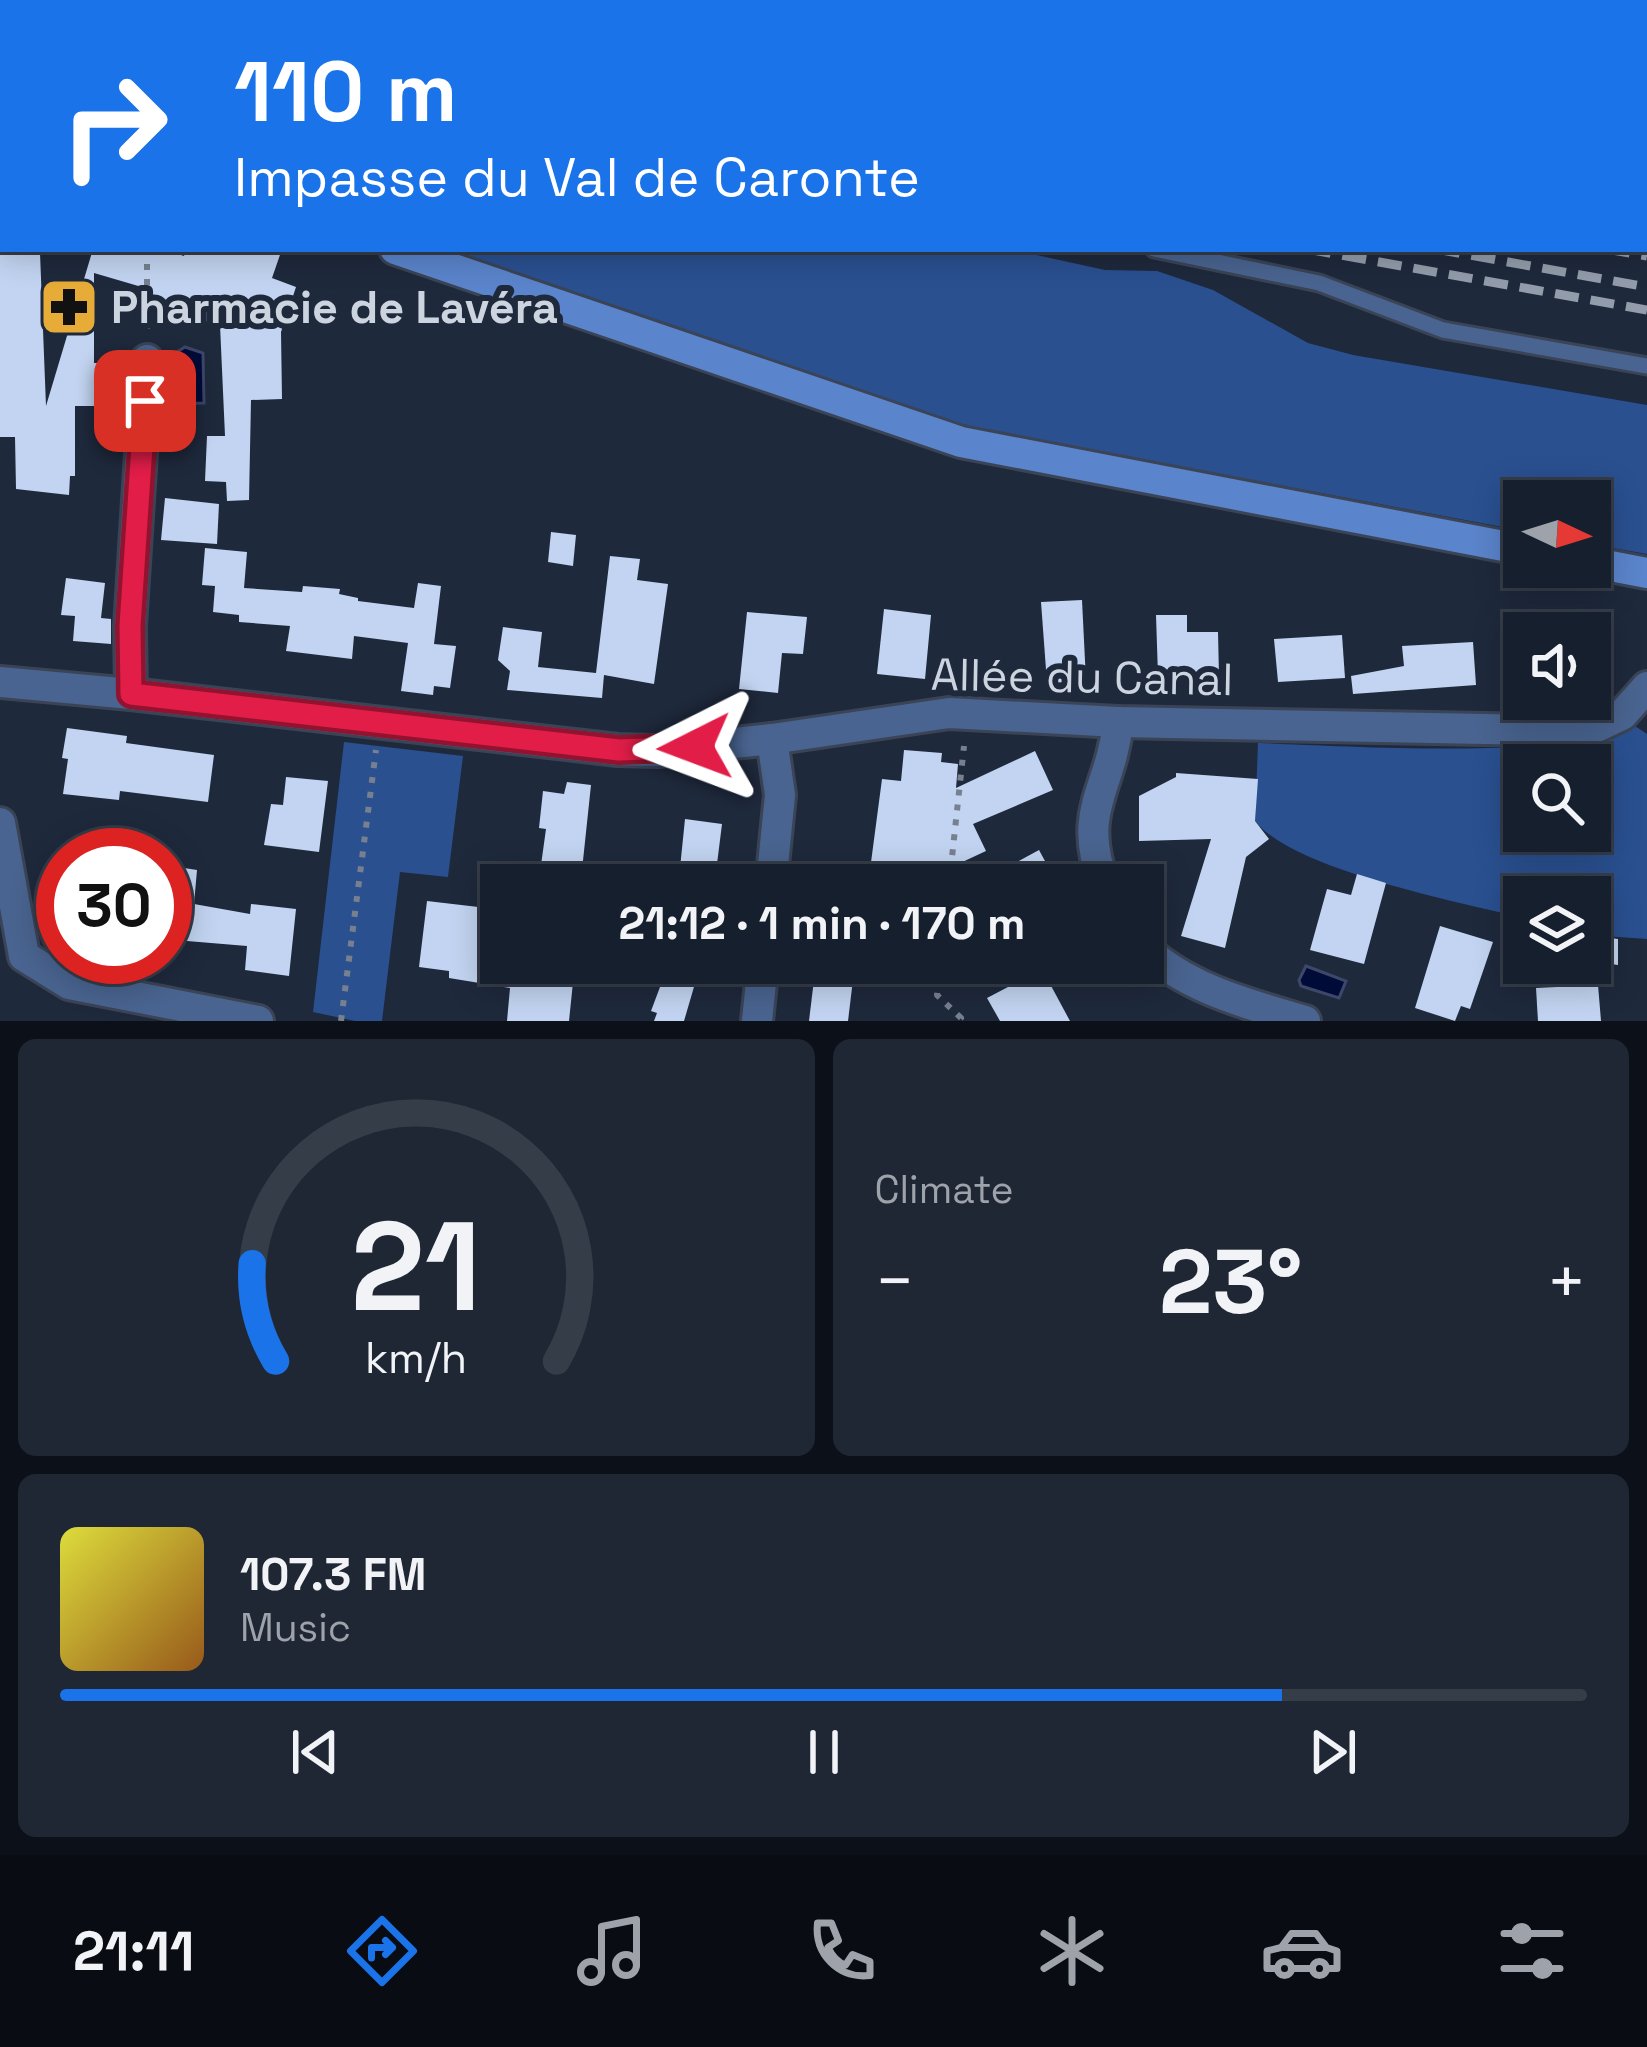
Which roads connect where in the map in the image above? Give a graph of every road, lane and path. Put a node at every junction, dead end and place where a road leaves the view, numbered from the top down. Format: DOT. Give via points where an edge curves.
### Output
graph roads {
  1 [pos="147,252"];
  2 [pos="404,252"];
  3 [pos="1169,252"];
  4 [pos="147,361"];
  5 [pos="1647,366"];
  6 [pos="1503,546"];
  7 [pos="1611,566"];
  8 [pos="1647,573"];
  9 [pos="0,682"];
  10 [pos="1647,687"];
  11 [pos="131,694"];
  12 [pos="968,713"];
  13 [pos="379,722"];
  14 [pos="1118,722"];
  15 [pos="772,739"];
  16 [pos="0,824"];
  17 [pos="773,864"];
  18 [pos="951,864"];
  19 [pos="1099,864"];
  20 [pos="1164,965"];
  21 [pos="761,984"];
  22 [pos="938,984"];
  23 [pos="258,1021"];
  24 [pos="341,1021"];
  25 [pos="757,1021"];
  26 [pos="958,1021"];
  27 [pos="1305,1021"];
  1 -- 4 [label="path"];
  2 -- 6 [label="street" via="962,442"];
  3 -- 5 [label="lane" via="1319,283 1443,330"];
  4 -- 11 [label="street"];
  7 -- 8 [label="street"];
  9 -- 11 [label="street, Allée du Canal"];
  10 -- 14 [label="street, Allée du Canal" via="1622,716 1588,731"];
  11 -- 13 [label="street, Allée du Canal"];
  12 -- 14 [label="street, Allée du Canal"];
  12 -- 15 [label="street, Allée du Canal"];
  12 -- 18 [label="path"];
  13 -- 15 [label="street, Allée du Canal" via="619,750"];
  13 -- 24 [label="path"];
  14 -- 19 [label="street" via="1093,810"];
  15 -- 17 [label="street" via="780,795"];
  16 -- 23 [label="street" via="24,956 69,984"];
  20 -- 27 [label="street" via="1230,998"];
  21 -- 25 [label="street"];
  22 -- 26 [label="path" via="937,995"];
}
